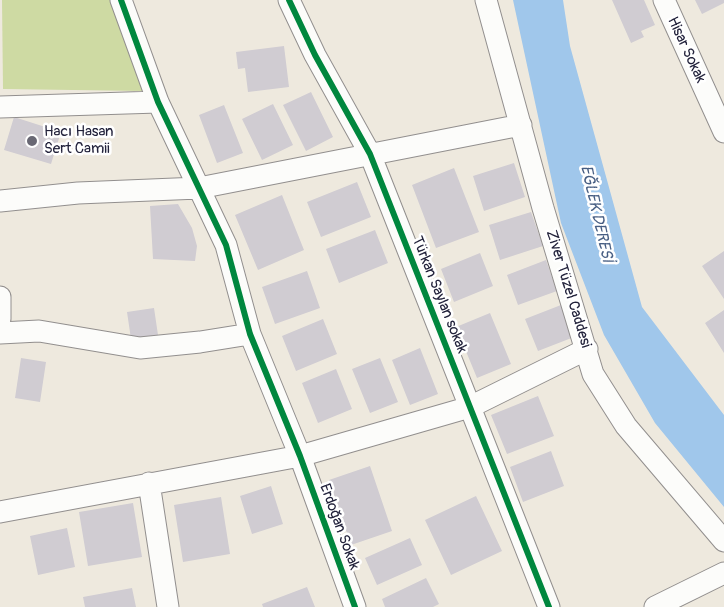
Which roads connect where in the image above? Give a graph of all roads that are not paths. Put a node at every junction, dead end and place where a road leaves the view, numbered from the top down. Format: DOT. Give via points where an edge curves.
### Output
graph roads {
  1 [pos="121,0"];
  2 [pos="289,0"];
  3 [pos="486,0"];
  4 [pos="664,0"];
  5 [pos="158,102"];
  6 [pos="0,107"];
  7 [pos="521,125"];
  8 [pos="724,132"];
  9 [pos="370,154"];
  10 [pos="199,188"];
  11 [pos="0,201"];
  12 [pos="0,297"];
  13 [pos="0,303"];
  14 [pos="0,319"];
  15 [pos="0,333"];
  16 [pos="250,334"];
  17 [pos="587,350"];
  18 [pos="470,407"];
  19 [pos="300,456"];
  20 [pos="149,483"];
  21 [pos="0,512"];
  22 [pos="701,516"];
  23 [pos="724,541"];
  24 [pos="724,572"];
  25 [pos="168,607"];
  26 [pos="355,607"];
  27 [pos="549,607"];
  28 [pos="655,607"];
  1 -- 5 [label="street, Erdoğan Sokak"];
  2 -- 9 [label="street, Türkan Saylan sokak"];
  3 -- 7 [label="street, Ziver Tüzel Caddesi"];
  4 -- 8 [label="street, Hisar Sokak"];
  5 -- 6 [label="street"];
  5 -- 10 [label="street, Erdoğan Sokak"];
  7 -- 9 [label="street"];
  7 -- 17 [label="street, Ziver Tüzel Caddesi"];
  9 -- 10 [label="street"];
  9 -- 18 [label="street, Türkan Saylan sokak"];
  10 -- 11 [label="street"];
  10 -- 16 [label="street, Erdoğan Sokak" via="226,244"];
  12 -- 13 [label="street"];
  13 -- 14 [label="street"];
  15 -- 16 [label="street" via="39,331 140,348"];
  16 -- 19 [label="street, Erdoğan Sokak"];
  17 -- 18 [label="street"];
  17 -- 22 [label="street, Ziver Tüzel Caddesi" via="593,374 626,426"];
  18 -- 19 [label="street"];
  18 -- 27 [label="street, Türkan Saylan sokak"];
  19 -- 20 [label="street"];
  19 -- 26 [label="street, Erdoğan Sokak"];
  20 -- 21 [label="street"];
  20 -- 25 [label="street"];
  22 -- 23 [label="street, Ziver Tüzel Caddesi"];
  22 -- 24 [label="street"];
  24 -- 28 [label="street"];
}
